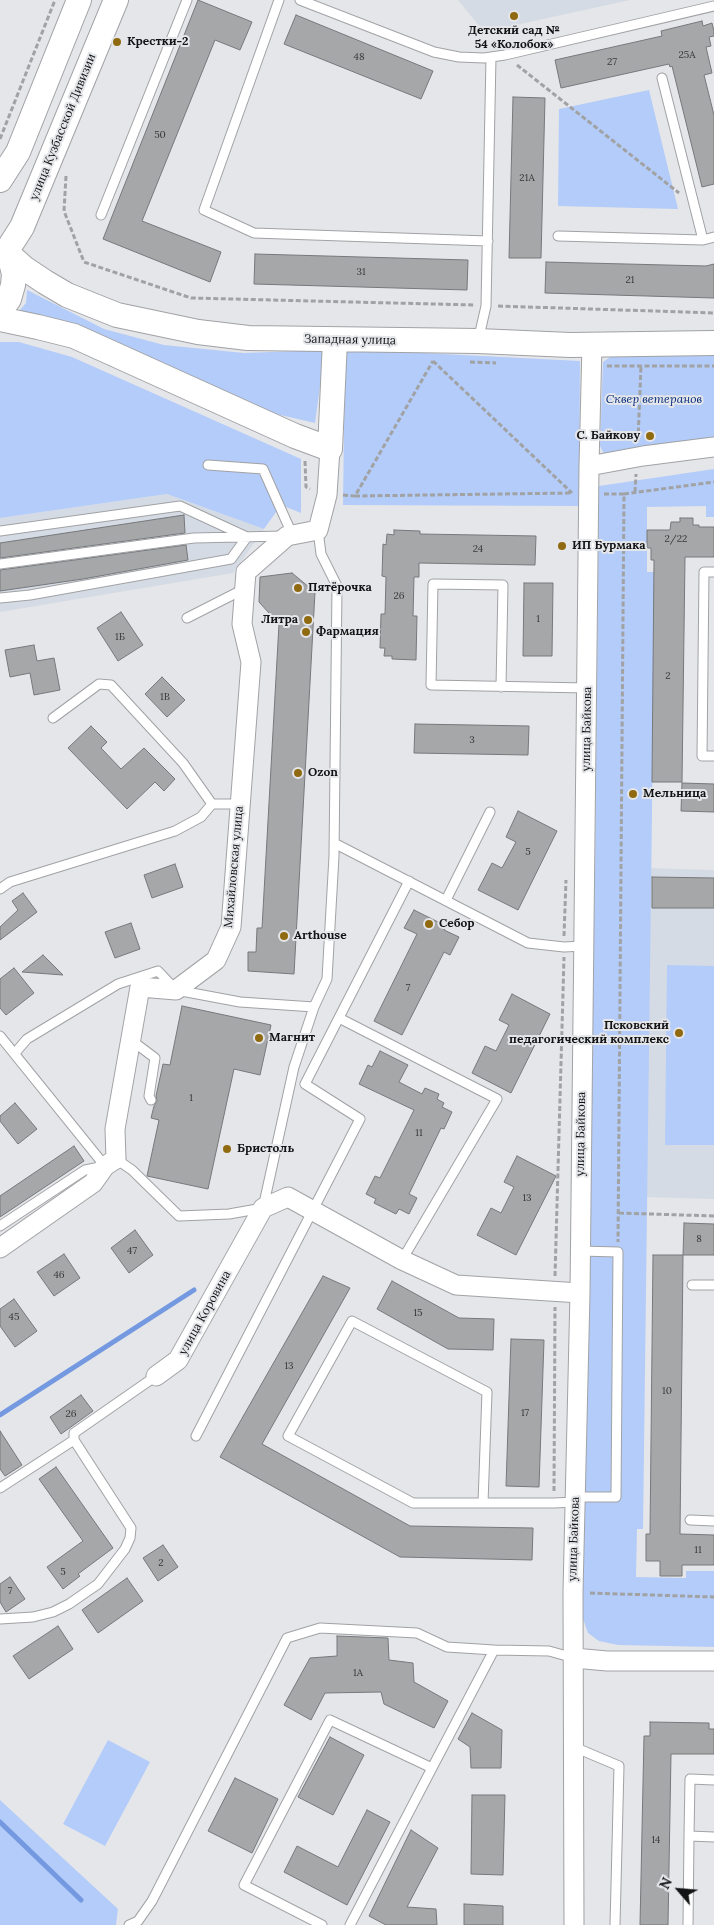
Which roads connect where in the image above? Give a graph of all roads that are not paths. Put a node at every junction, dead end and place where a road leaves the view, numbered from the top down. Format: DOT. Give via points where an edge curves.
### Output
graph roads {
  1 [pos="79,0"];
  2 [pos="116,0"];
  3 [pos="187,0"];
  4 [pos="279,0"];
  5 [pos="300,0"];
  6 [pos="714,6"];
  7 [pos="491,57"];
  8 [pos="662,78"];
  9 [pos="0,180"];
  10 [pos="100,215"];
  11 [pos="558,236"];
  12 [pos="714,237"];
  13 [pos="703,240"];
  14 [pos="488,241"];
  15 [pos="3,249"];
  16 [pos="0,311"];
  17 [pos="0,320"];
  18 [pos="335,340"];
  19 [pos="478,341"];
  20 [pos="714,343"];
  21 [pos="592,355"];
  22 [pos="714,447"];
  23 [pos="330,449"];
  24 [pos="208,465"];
  25 [pos="589,466"];
  26 [pos="318,530"];
  27 [pos="0,531"];
  28 [pos="290,535"];
  29 [pos="247,537"];
  30 [pos="0,564"];
  31 [pos="714,572"];
  32 [pos="244,589"];
  33 [pos="0,598"];
  34 [pos="187,618"];
  35 [pos="501,687"];
  36 [pos="588,688"];
  37 [pos="53,718"];
  38 [pos="714,756"];
  39 [pos="212,804"];
  40 [pos="240,804"];
  41 [pos="490,812"];
  42 [pos="334,843"];
  43 [pos="409,881"];
  44 [pos="0,889"];
  45 [pos="446,900"];
  46 [pos="584,946"];
  47 [pos="176,990"];
  48 [pos="314,1007"];
  49 [pos="339,1018"];
  50 [pos="0,1036"];
  51 [pos="132,1040"];
  52 [pos="15,1053"];
  53 [pos="151,1100"];
  54 [pos="110,1162"];
  55 [pos="263,1208"];
  56 [pos="312,1212"];
  57 [pos="0,1226"];
  58 [pos="0,1248"];
  59 [pos="580,1250"];
  60 [pos="402,1260"];
  61 [pos="692,1285"];
  62 [pos="714,1285"];
  63 [pos="580,1293"];
  64 [pos="156,1376"];
  65 [pos="196,1436"];
  66 [pos="74,1440"];
  67 [pos="0,1488"];
  68 [pos="575,1500"];
  69 [pos="483,1503"];
  70 [pos="690,1520"];
  71 [pos="714,1521"];
  72 [pos="0,1620"];
  73 [pos="494,1650"];
  74 [pos="574,1658"];
  75 [pos="714,1661"];
  76 [pos="574,1747"];
  77 [pos="432,1768"];
  78 [pos="714,1780"];
  79 [pos="689,1836"];
  80 [pos="714,1837"];
  81 [pos="129,1925"];
  82 [pos="322,1925"];
  83 [pos="350,1925"];
  84 [pos="574,1925"];
  85 [pos="615,1925"];
  86 [pos="688,1925"];
  1 -- 9 [label="street" via="18,152"];
  2 -- 15 [label="street, улица Кузбасской Дивизии" via="22,227"];
  3 -- 10 [label="lane"];
  4 -- 14 [label="lane" via="204,210 254,233"];
  5 -- 7 [label="lane" via="434,52 459,57"];
  6 -- 7 [label="lane"];
  7 -- 14 [label="lane"];
  8 -- 13 [label="lane"];
  11 -- 13 [label="lane"];
  12 -- 13 [label="lane"];
  14 -- 19 [label="lane" via="486,306"];
  15 -- 16 [label="street" via="12,262 14,285"];
  15 -- 18 [label="street, Западная улица" via="24,268 67,295 117,315 198,332 248,338"];
  17 -- 23 [label="street" via="74,336"];
  18 -- 19 [label="street, Западная улица"];
  18 -- 23 [label="street"];
  19 -- 21 [label="street, Западная улица" via="570,345"];
  20 -- 21 [label="street, Западная улица"];
  21 -- 25 [label="street, улица Байкова"];
  22 -- 25 [label="street"];
  23 -- 26 [label="street" via="327,495"];
  24 -- 28 [label="lane" via="263,469"];
  25 -- 36 [label="street, улица Байкова" via="581,494"];
  26 -- 28 [label="street"];
  26 -- 42 [label="lane" via="321,554 337,586"];
  27 -- 29 [label="lane" via="180,506"];
  28 -- 29 [label="lane"];
  28 -- 32 [label="street, Михайловская улица" via="246,572"];
  29 -- 30 [label="lane" via="194,538"];
  29 -- 33 [label="lane" via="231,560"];
  31 -- 38 [label="lane" via="704,572 702,756"];
  32 -- 34 [label="lane"];
  32 -- 40 [label="street, Михайловская улица" via="242,624 251,662"];
  35 -- 35 [label="lane" via="431,685 433,584 503,585"];
  35 -- 36 [label="lane"];
  36 -- 46 [label="street, улица Байкова"];
  37 -- 39 [label="lane" via="99,684 111,685 183,763"];
  39 -- 40 [label="lane"];
  39 -- 44 [label="lane" via="201,817 174,831 10,882"];
  40 -- 47 [label="street, Михайловская улица" via="231,927 216,960"];
  41 -- 45 [label="lane"];
  42 -- 43 [label="lane"];
  42 -- 48 [label="lane" via="327,979"];
  43 -- 45 [label="lane"];
  43 -- 49 [label="lane"];
  45 -- 46 [label="lane" via="528,943"];
  46 -- 59 [label="street, улица Байкова"];
  47 -- 48 [label="lane" via="240,1002"];
  47 -- 51 [label="street" via="140,987"];
  47 -- 52 [label="lane" via="158,971 118,984 27,1039"];
  48 -- 55 [label="lane" via="294,1067"];
  49 -- 56 [label="lane" via="305,1084 360,1119"];
  49 -- 60 [label="lane" via="497,1099"];
  50 -- 52 [label="lane"];
  51 -- 53 [label="lane" via="155,1058"];
  51 -- 54 [label="street"];
  52 -- 54 [label="lane"];
  54 -- 55 [label="lane" via="132,1170 179,1216 229,1214"];
  54 -- 57 [label="lane" via="85,1170"];
  54 -- 58 [label="street" via="92,1183"];
  55 -- 56 [label="street" via="288,1197"];
  55 -- 64 [label="street, улица Коровина" via="178,1360"];
  56 -- 60 [label="street"];
  56 -- 65 [label="lane"];
  59 -- 63 [label="street, улица Байкова"];
  59 -- 68 [label="lane" via="618,1252 616,1497"];
  60 -- 63 [label="street" via="456,1286"];
  61 -- 62 [label="lane"];
  63 -- 68 [label="street, улица Байкова"];
  64 -- 66 [label="lane, улица Коровина" via="74,1433"];
  66 -- 67 [label="lane, улица Коровина"];
  66 -- 72 [label="lane" via="132,1528 130,1538 98,1584 69,1604 33,1617"];
  68 -- 69 [label="lane"];
  68 -- 74 [label="street, улица Байкова"];
  69 -- 69 [label="lane" via="413,1503 288,1436 352,1321 487,1392"];
  70 -- 71 [label="lane"];
  73 -- 74 [label="lane" via="549,1651"];
  73 -- 77 [label="lane"];
  73 -- 81 [label="lane" via="447,1647 417,1632 320,1628 287,1638 152,1901 138,1921"];
  74 -- 75 [label="street"];
  74 -- 76 [label="street, улица Байкова"];
  76 -- 84 [label="street, улица Байкова"];
  76 -- 85 [label="lane" via="618,1766"];
  77 -- 82 [label="lane" via="330,1720 244,1885"];
  77 -- 83 [label="lane"];
  78 -- 79 [label="lane" via="690,1779"];
  79 -- 80 [label="lane"];
  79 -- 86 [label="lane"];
}
